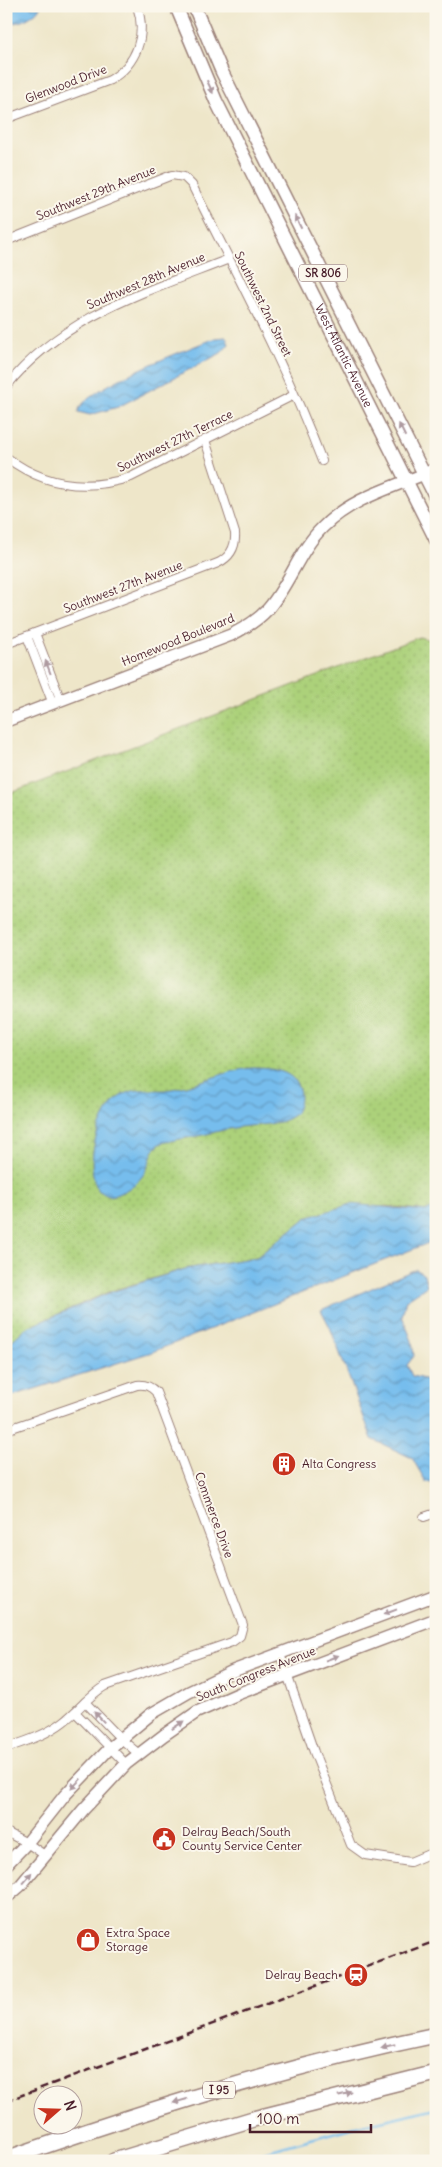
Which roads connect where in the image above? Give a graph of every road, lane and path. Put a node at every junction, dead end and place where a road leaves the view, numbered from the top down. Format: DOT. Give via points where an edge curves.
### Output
graph roads {
  1 [pos="137,6"];
  2 [pos="176,6"];
  3 [pos="194,6"];
  4 [pos="6,119"];
  5 [pos="166,177"];
  6 [pos="307,240"];
  7 [pos="6,241"];
  8 [pos="290,248"];
  9 [pos="229,259"];
  10 [pos="6,388"];
  11 [pos="294,395"];
  12 [pos="205,440"];
  13 [pos="6,457"];
  14 [pos="322,461"];
  15 [pos="436,465"];
  16 [pos="430,474"];
  17 [pos="406,481"];
  18 [pos="436,498"];
  19 [pos="436,540"];
  20 [pos="31,634"];
  21 [pos="6,644"];
  22 [pos="57,702"];
  23 [pos="6,721"];
  24 [pos="6,1430"];
  25 [pos="436,1513"];
  26 [pos="424,1517"];
  27 [pos="436,1595"];
  28 [pos="436,1619"];
  29 [pos="280,1654"];
  30 [pos="287,1675"];
  31 [pos="85,1702"];
  32 [pos="75,1712"];
  33 [pos="121,1739"];
  34 [pos="6,1748"];
  35 [pos="110,1748"];
  36 [pos="139,1754"];
  37 [pos="126,1764"];
  38 [pos="6,1832"];
  39 [pos="28,1842"];
  40 [pos="436,1850"];
  41 [pos="46,1856"];
  42 [pos="6,1865"];
  43 [pos="6,1898"];
  44 [pos="436,2036"];
  45 [pos="436,2073"];
  46 [pos="6,2159"];
  47 [pos="114,2161"];
  1 -- 4 [label="street, Glenwood Drive" via="141,26 139,46 134,58 121,72 110,80"];
  2 -- 8 [label="main road, West Atlantic Avenue / SR 806, one-way" via="216,101"];
  6 -- 3 [label="main road, West Atlantic Avenue / SR 806, one-way" via="222,72"];
  5 -- 7 [label="street, Southwest 29th Avenue"];
  5 -- 9 [label="street, Southwest 2nd Street" via="178,175 188,180"];
  6 -- 8 [label="main road"];
  16 -- 6 [label="main road, West Atlantic Avenue / SR 806, one-way"];
  8 -- 17 [label="main road, West Atlantic Avenue / SR 806"];
  9 -- 10 [label="street, Southwest 28th Avenue" via="86,319 36,355"];
  9 -- 11 [label="street, Southwest 2nd Street"];
  11 -- 12 [label="street, Southwest 27th Terrace"];
  11 -- 14 [label="street, Southwest 2nd Street"];
  12 -- 13 [label="street, Southwest 27th Terrace" via="130,477 98,486 53,482"];
  12 -- 20 [label="street, Southwest 27th Avenue" via="235,539 228,556 218,563"];
  15 -- 16 [label="street"];
  16 -- 17 [label="main road, Homewood Boulevard"];
  16 -- 18 [label="main road, West Atlantic Avenue / SR 806"];
  17 -- 19 [label="main road, West Atlantic Avenue / SR 806"];
  17 -- 22 [label="main road, Homewood Boulevard" via="352,505 322,528 268,609 245,628"];
  20 -- 21 [label="street, Southwest 27th Avenue"];
  20 -- 22 [label="street"];
  22 -- 23 [label="main road, Homewood Boulevard"];
  24 -- 31 [label="street, Commerce Drive" via="137,1385 152,1388 243,1625 240,1636 232,1642 111,1684"];
  25 -- 26 [label="street"];
  27 -- 29 [label="main road, South Congress Avenue, one-way"];
  30 -- 28 [label="main road, South Congress Avenue, one-way"];
  29 -- 30 [label="street"];
  29 -- 33 [label="main road, South Congress Avenue" via="188,1692 151,1714"];
  36 -- 30 [label="main road, South Congress Avenue, one-way" via="197,1712"];
  30 -- 40 [label="street" via="328,1789 354,1849 376,1858 410,1862"];
  31 -- 32 [label="street, Commerce Drive"];
  33 -- 31 [label="street, one-way"];
  32 -- 34 [label="street, Commerce Drive" via="40,1737"];
  32 -- 35 [label="street"];
  33 -- 35 [label="main road, South Congress Avenue"];
  33 -- 36 [label="street"];
  35 -- 37 [label="street"];
  35 -- 39 [label="main road, South Congress Avenue, one-way" via="65,1795"];
  36 -- 37 [label="main road, South Congress Avenue"];
  37 -- 41 [label="main road, South Congress Avenue"];
  38 -- 39 [label="street"];
  39 -- 41 [label="street"];
  39 -- 42 [label="main road, South Congress Avenue"];
  43 -- 41 [label="main road, South Congress Avenue, one-way"];
  44 -- 46 [label="highway, I 95, one-way" via="222,2089"];
  47 -- 45 [label="highway, one-way" via="253,2119"];
}
